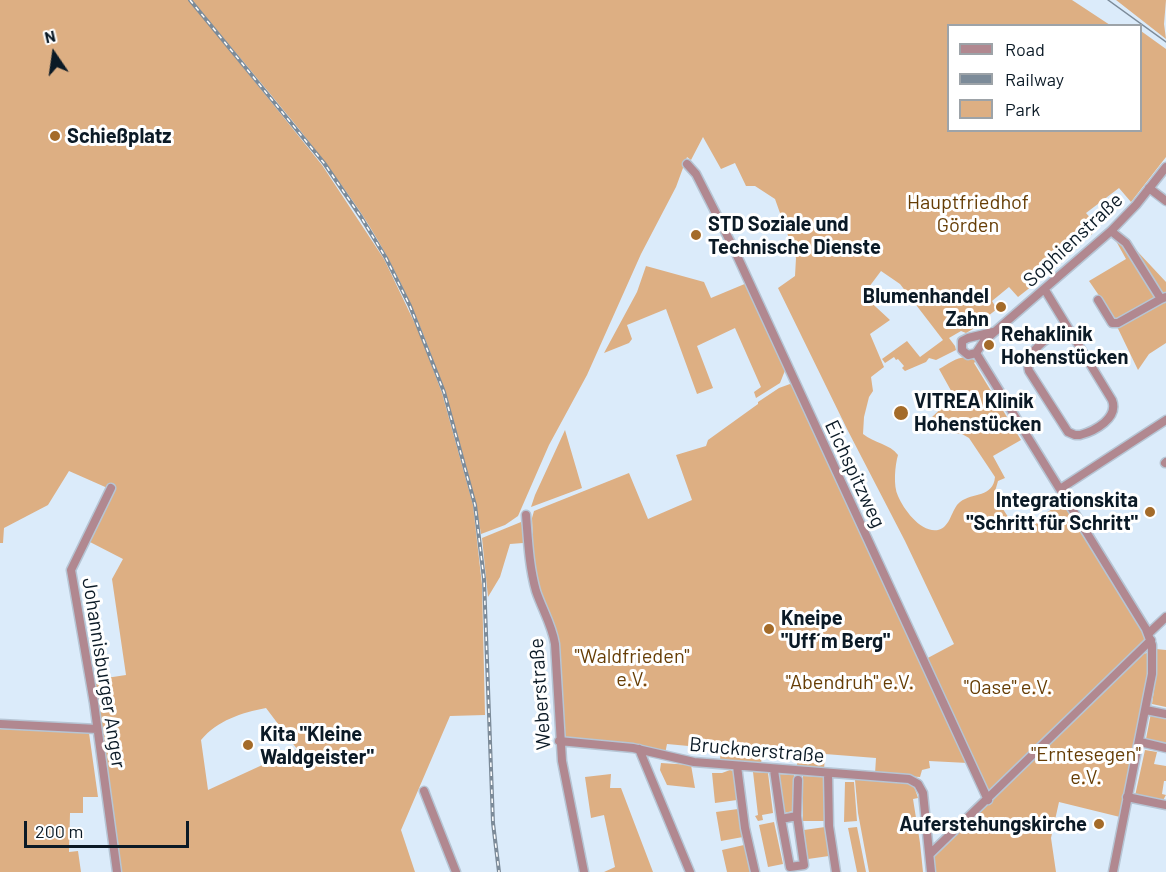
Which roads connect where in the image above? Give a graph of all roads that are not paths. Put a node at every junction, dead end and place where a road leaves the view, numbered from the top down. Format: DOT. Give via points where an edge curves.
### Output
graph roads {
  1 [pos="687,164"];
  2 [pos="1166,167"];
  3 [pos="1149,188"];
  4 [pos="1166,201"];
  5 [pos="1111,231"];
  6 [pos="1044,290"];
  7 [pos="1163,298"];
  8 [pos="1098,300"];
  9 [pos="1067,326"];
  10 [pos="996,331"];
  11 [pos="975,353"];
  12 [pos="1166,420"];
  13 [pos="111,488"];
  14 [pos="1060,489"];
  15 [pos="526,515"];
  16 [pos="1166,617"];
  17 [pos="1150,637"];
  18 [pos="1146,710"];
  19 [pos="1166,714"];
  20 [pos="0,724"];
  21 [pos="97,729"];
  22 [pos="559,741"];
  23 [pos="1140,741"];
  24 [pos="1166,747"];
  25 [pos="639,749"];
  26 [pos="737,766"];
  27 [pos="774,770"];
  28 [pos="828,774"];
  29 [pos="798,780"];
  30 [pos="424,791"];
  31 [pos="1127,797"];
  32 [pos="988,800"];
  33 [pos="1166,805"];
  34 [pos="797,816"];
  35 [pos="781,819"];
  36 [pos="930,855"];
  37 [pos="805,868"];
  38 [pos="791,869"];
  39 [pos="117,872"];
  40 [pos="456,872"];
  41 [pos="584,872"];
  42 [pos="690,872"];
  43 [pos="755,872"];
  44 [pos="836,872"];
  45 [pos="931,872"];
  46 [pos="1113,872"];
  1 -- 32 [label="street, Eichspitzweg" via="696,174 732,247"];
  2 -- 3 [label="street, Sophienstraße"];
  3 -- 4 [label="street"];
  3 -- 5 [label="street, Sophienstraße"];
  5 -- 6 [label="street, Sophienstraße"];
  5 -- 7 [label="street" via="1126,243"];
  6 -- 9 [label="street"];
  6 -- 10 [label="street, Sophienstraße"];
  7 -- 8 [label="street" via="1118,323 1112,323"];
  9 -- 9 [label="street" via="1115,406 1109,419 1080,435 1068,432 1027,364 1034,351"];
  10 -- 11 [label="street, Sophienstraße"];
  10 -- 11 [label="street, Sophienstraße" via="962,341 962,350 968,355"];
  11 -- 14 [label="street"];
  12 -- 14 [label="street"];
  13 -- 21 [label="street, Johannisburger Anger" via="71,570"];
  14 -- 17 [label="street"];
  15 -- 22 [label="street, Weberstraße" via="531,568 555,644"];
  16 -- 17 [label="street"];
  17 -- 18 [label="street" via="1152,674"];
  17 -- 32 [label="street"];
  18 -- 19 [label="street"];
  18 -- 23 [label="street"];
  20 -- 21 [label="street"];
  21 -- 39 [label="street, Johannisburger Anger"];
  22 -- 25 [label="street, Brucknerstraße"];
  22 -- 41 [label="street, Weberstraße"];
  23 -- 24 [label="street"];
  23 -- 31 [label="street"];
  25 -- 26 [label="street, Brucknerstraße" via="664,757"];
  25 -- 42 [label="street"];
  26 -- 27 [label="street, Brucknerstraße"];
  26 -- 43 [label="street"];
  27 -- 28 [label="street, Brucknerstraße"];
  27 -- 35 [label="street"];
  28 -- 36 [label="street, Brucknerstraße" via="909,779 918,784 923,793"];
  28 -- 44 [label="street" via="829,826"];
  29 -- 34 [label="street"];
  30 -- 40 [label="street"];
  31 -- 33 [label="street"];
  31 -- 46 [label="street"];
  32 -- 36 [label="street"];
  34 -- 35 [label="street"];
  34 -- 37 [label="street"];
  35 -- 38 [label="street"];
  36 -- 45 [label="street"];
  37 -- 38 [label="street"];
}
